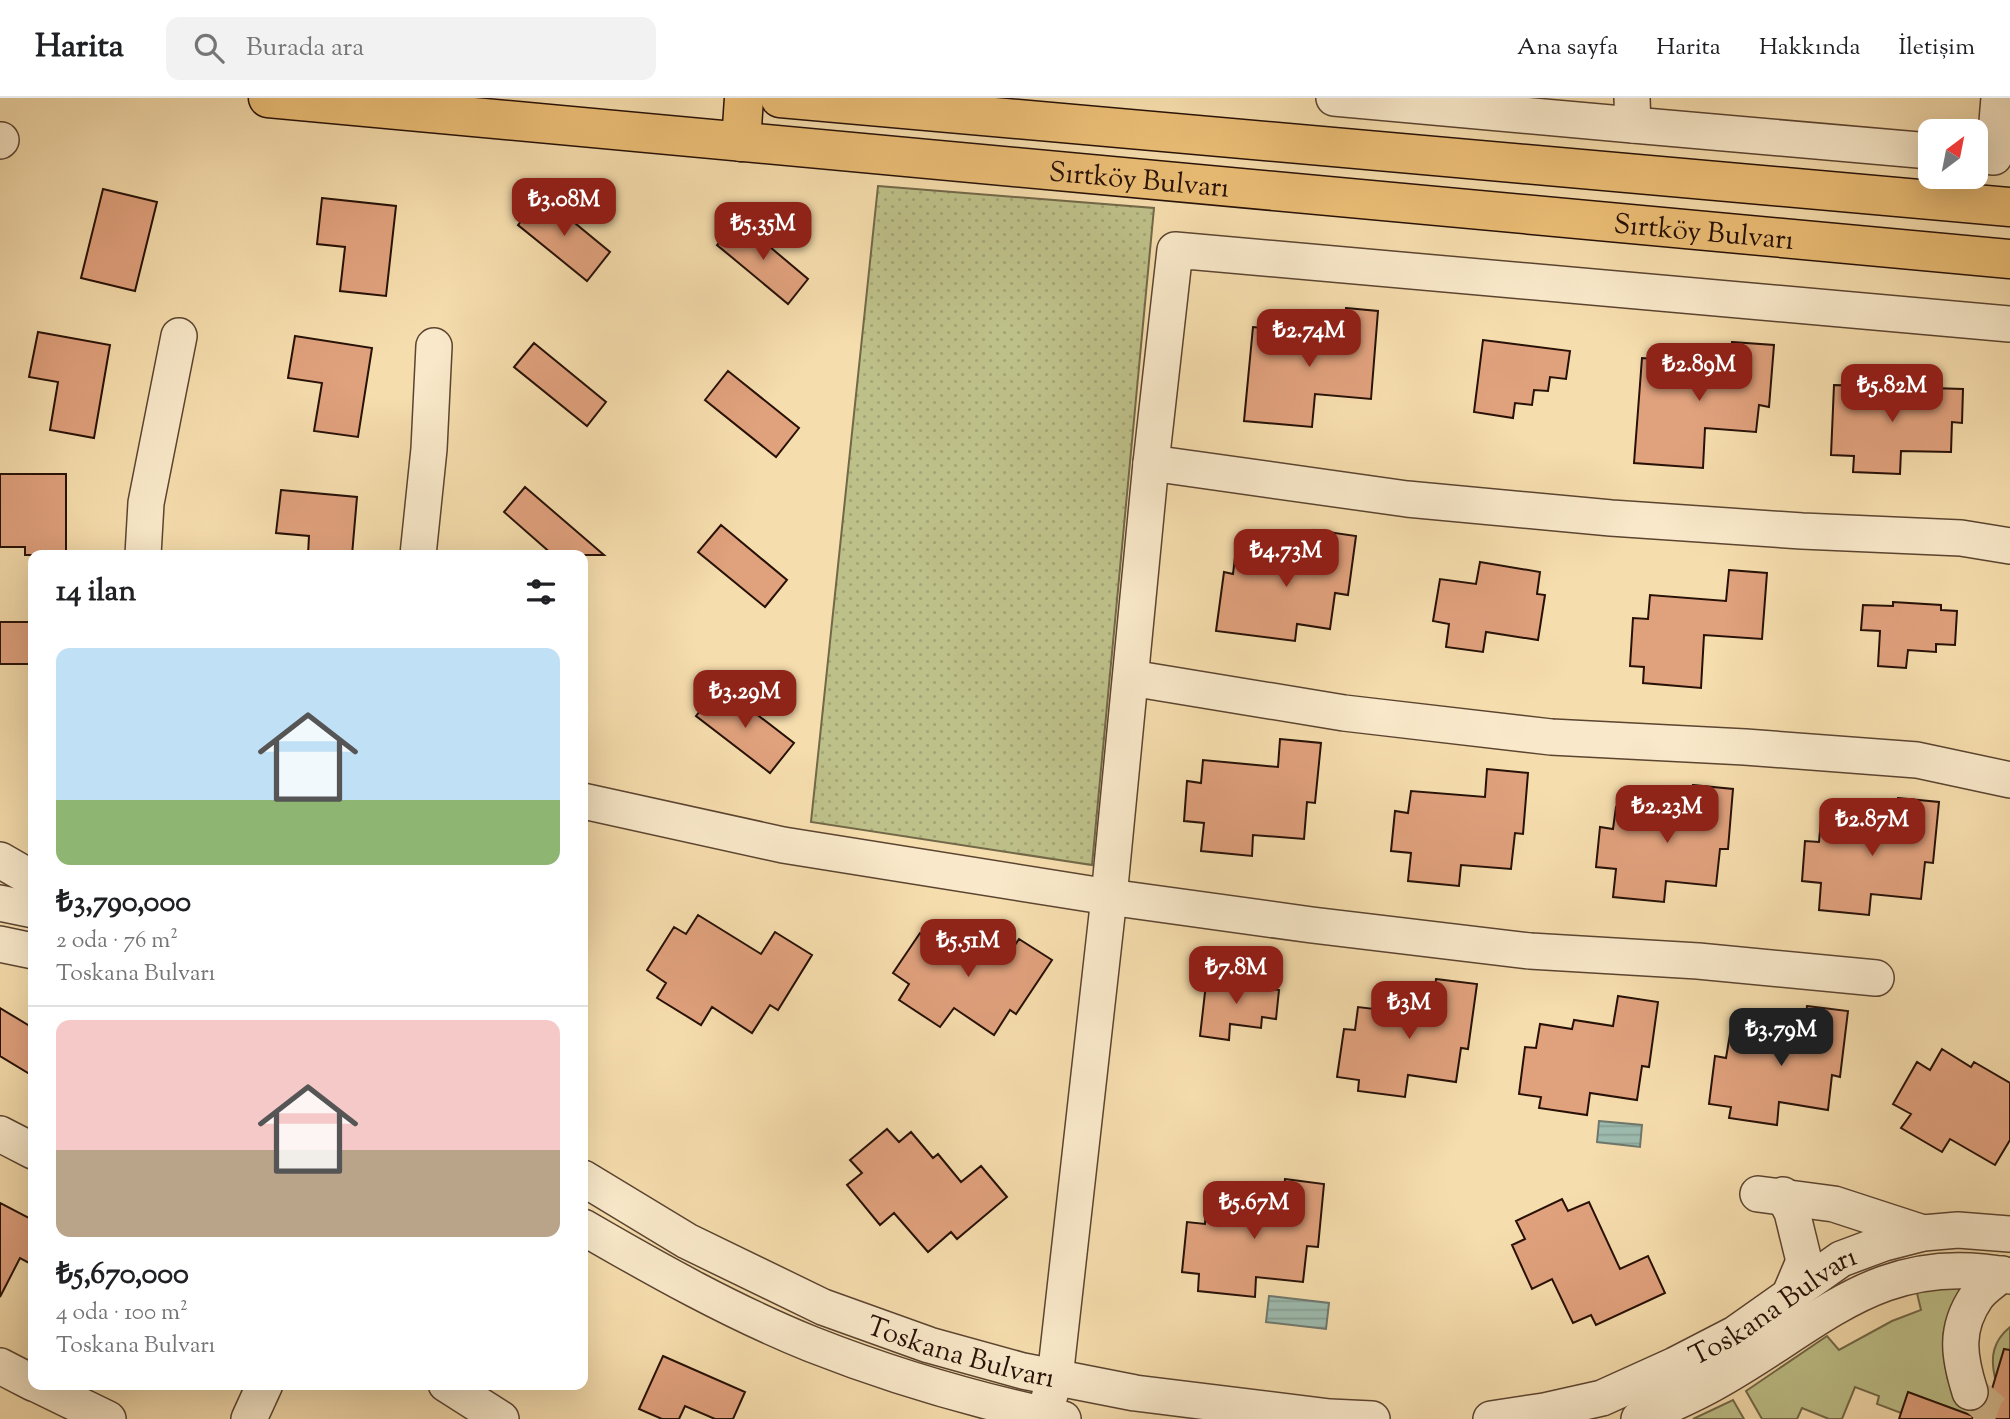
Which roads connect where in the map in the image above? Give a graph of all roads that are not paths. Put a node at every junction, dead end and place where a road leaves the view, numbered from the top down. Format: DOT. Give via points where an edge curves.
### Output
graph roads {
  1 [pos="268,98"];
  2 [pos="744,98"];
  3 [pos="780,98"];
  4 [pos="1334,98"];
  5 [pos="2000,98"];
  6 [pos="1632,111"];
  7 [pos="741,142"];
  8 [pos="1918,149"];
  9 [pos="1993,157"];
  10 [pos="1846,192"];
  11 [pos="2010,207"];
  12 [pos="1845,244"];
  13 [pos="2010,259"];
  14 [pos="2010,324"];
  15 [pos="179,337"];
  16 [pos="434,346"];
  17 [pos="1151,463"];
  18 [pos="2010,546"];
  19 [pos="143,550"];
  20 [pos="419,550"];
  21 [pos="1131,678"];
  22 [pos="2010,780"];
  23 [pos="588,802"];
  24 [pos="0,860"];
  25 [pos="28,876"];
  26 [pos="1109,897"];
  27 [pos="0,903"];
  28 [pos="28,909"];
  29 [pos="0,944"];
  30 [pos="28,950"];
  31 [pos="1876,978"];
  32 [pos="0,1134"];
  33 [pos="28,1149"];
  34 [pos="588,1181"];
  35 [pos="588,1230"];
  36 [pos="1923,1233"];
  37 [pos="2010,1234"];
  38 [pos="2006,1275"];
  39 [pos="1790,1294"];
  40 [pos="0,1366"];
  41 [pos="1055,1378"];
  42 [pos="28,1380"];
  43 [pos="48,1390"];
  44 [pos="262,1390"];
  45 [pos="455,1390"];
  46 [pos="1970,1392"];
  47 [pos="1545,1415"];
  48 [pos="1054,1417"];
  49 [pos="108,1419"];
  50 [pos="249,1419"];
  51 [pos="501,1419"];
  52 [pos="1371,1419"];
  53 [pos="1491,1419"];
  54 [pos="1639,1419"];
  1 -- 7 [label="main road, Sırtköy Bulvarı"];
  2 -- 7 [label="main road"];
  3 -- 10 [label="main road, Sırtköy Bulvarı"];
  4 -- 6 [label="street"];
  5 -- 9 [label="street"];
  6 -- 8 [label="street"];
  7 -- 12 [label="main road, Sırtköy Bulvarı"];
  10 -- 11 [label="main road, Sırtköy Bulvarı"];
  10 -- 12 [label="main road"];
  12 -- 13 [label="main road, Sırtköy Bulvarı"];
  14 -- 17 [label="street" via="1175,250"];
  15 -- 19 [label="street" via="146,503"];
  16 -- 20 [label="street"];
  17 -- 18 [label="street" via="1421,500 1639,520 1961,538"];
  17 -- 21 [label="street"];
  21 -- 22 [label="street" via="1344,713 1551,737 1917,760"];
  21 -- 26 [label="street"];
  23 -- 26 [label="street" via="783,845"];
  24 -- 25 [label="street"];
  26 -- 31 [label="street" via="1530,951"];
  26 -- 41 [label="street"];
  27 -- 28 [label="street"];
  29 -- 30 [label="street"];
  32 -- 33 [label="street"];
  34 -- 41 [label="street, Toskana Bulvarı" via="687,1241 823,1307 929,1345"];
  35 -- 48 [label="street, Toskana Bulvarı" via="670,1278 810,1343 882,1370"];
  36 -- 37 [label="street, Toskana Bulvarı"];
  36 -- 39 [label="street, Toskana Bulvarı" via="1841,1259"];
  36 -- 39 [label="street" via="1834,1204 1770,1194 1792,1212 1804,1261"];
  38 -- 46 [label="street" via="1977,1295 1960,1330 1961,1363"];
  38 -- 54 [label="street, Toskana Bulvarı" via="1956,1270 1881,1283 1824,1313 1713,1384"];
  39 -- 47 [label="street, Toskana Bulvarı" via="1735,1334 1675,1364 1602,1398"];
  40 -- 42 [label="street"];
  41 -- 48 [label="street"];
  41 -- 52 [label="street, Toskana Bulvarı" via="1135,1393"];
  43 -- 49 [label="street"];
  44 -- 50 [label="street"];
  45 -- 51 [label="street"];
  47 -- 53 [label="street, Toskana Bulvarı"];
}
